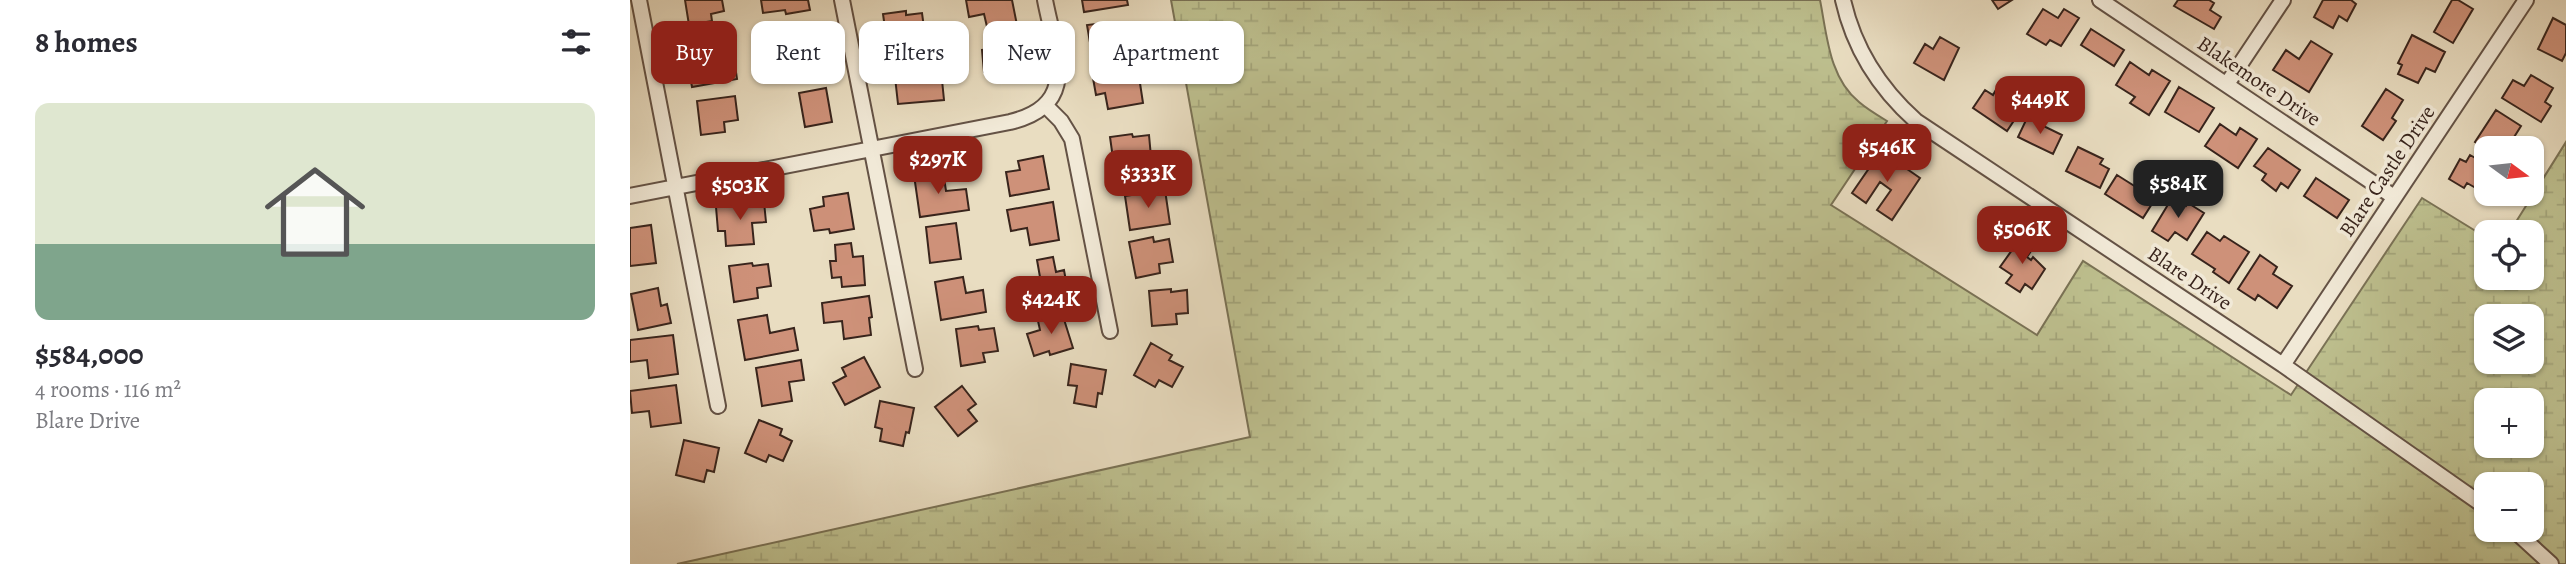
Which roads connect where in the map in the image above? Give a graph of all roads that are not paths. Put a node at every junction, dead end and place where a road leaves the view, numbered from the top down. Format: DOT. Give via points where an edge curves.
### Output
graph roads {
  1 [pos="639,0"];
  2 [pos="842,0"];
  3 [pos="1045,0"];
  4 [pos="1843,0"];
  5 [pos="2100,0"];
  6 [pos="2283,0"];
  7 [pos="2526,0"];
  8 [pos="2227,84"];
  9 [pos="1045,106"];
  10 [pos="871,149"];
  11 [pos="676,187"];
  12 [pos="630,196"];
  13 [pos="2394,197"];
  14 [pos="1110,331"];
  15 [pos="2283,365"];
  16 [pos="915,369"];
  17 [pos="718,406"];
  18 [pos="2474,499"];
  19 [pos="2527,542"];
  20 [pos="2552,564"];
  1 -- 11 [label="street"];
  2 -- 10 [label="street"];
  3 -- 9 [label="street" via="1059,76 1055,94"];
  4 -- 15 [label="street, Blare Drive" via="1871,70 1916,121"];
  5 -- 8 [label="street, Blakemore Drive"];
  6 -- 8 [label="street"];
  7 -- 13 [label="street, Blare Castle Drive"];
  8 -- 13 [label="street, Blakemore Drive"];
  9 -- 10 [label="street" via="1020,120"];
  9 -- 14 [label="street" via="1072,139"];
  10 -- 11 [label="street"];
  10 -- 16 [label="street"];
  11 -- 12 [label="street"];
  11 -- 17 [label="street"];
  13 -- 15 [label="street, Blare Castle Drive"];
  15 -- 18 [label="street, Blare Drive"];
  19 -- 20 [label="street"];
}
